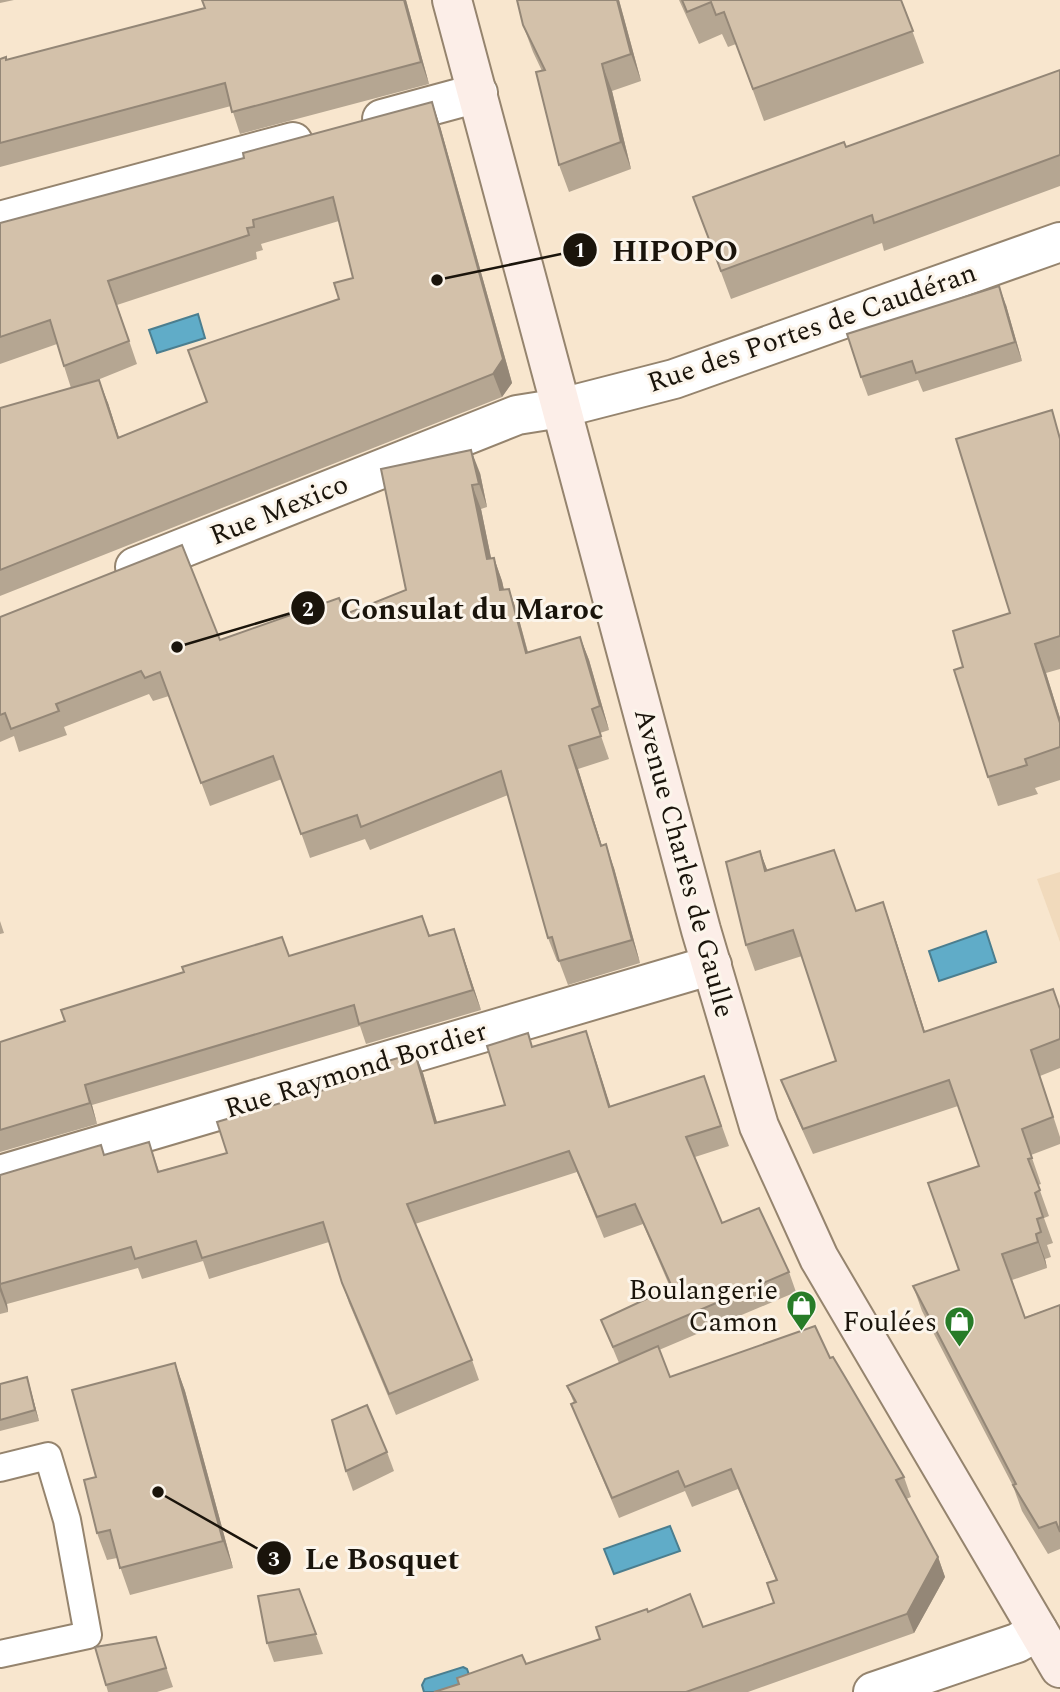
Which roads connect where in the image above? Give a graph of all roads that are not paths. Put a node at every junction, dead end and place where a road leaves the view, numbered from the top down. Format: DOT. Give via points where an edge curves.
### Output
graph roads {
  1 [pos="452,0"];
  2 [pos="478,93"];
  3 [pos="0,221"];
  4 [pos="1060,242"];
  5 [pos="561,408"];
  6 [pos="101,580"];
  7 [pos="712,965"];
  8 [pos="0,1175"];
  9 [pos="0,1468"];
  10 [pos="1038,1631"];
  11 [pos="0,1654"];
  12 [pos="1060,1668"];
  13 [pos="873,1692"];
  1 -- 2 [label="main road, Avenue Charles de Gaulle"];
  2 -- 3 [label="street"];
  2 -- 5 [label="main road, Avenue Charles de Gaulle"];
  4 -- 5 [label="street, Rue des Portes de Caudéran" via="674,379"];
  5 -- 6 [label="street, Rue Mexico" via="517,415"];
  5 -- 7 [label="main road, Avenue Charles de Gaulle"];
  7 -- 8 [label="street, Rue Raymond Bordier"];
  7 -- 10 [label="main road, Avenue Charles de Gaulle" via="759,1126 792,1204 819,1258"];
  9 -- 11 [label="lane" via="48,1456 67,1520 88,1635"];
  10 -- 12 [label="main road, Avenue Charles de Gaulle"];
  10 -- 13 [label="street" via="1017,1643"];
}
